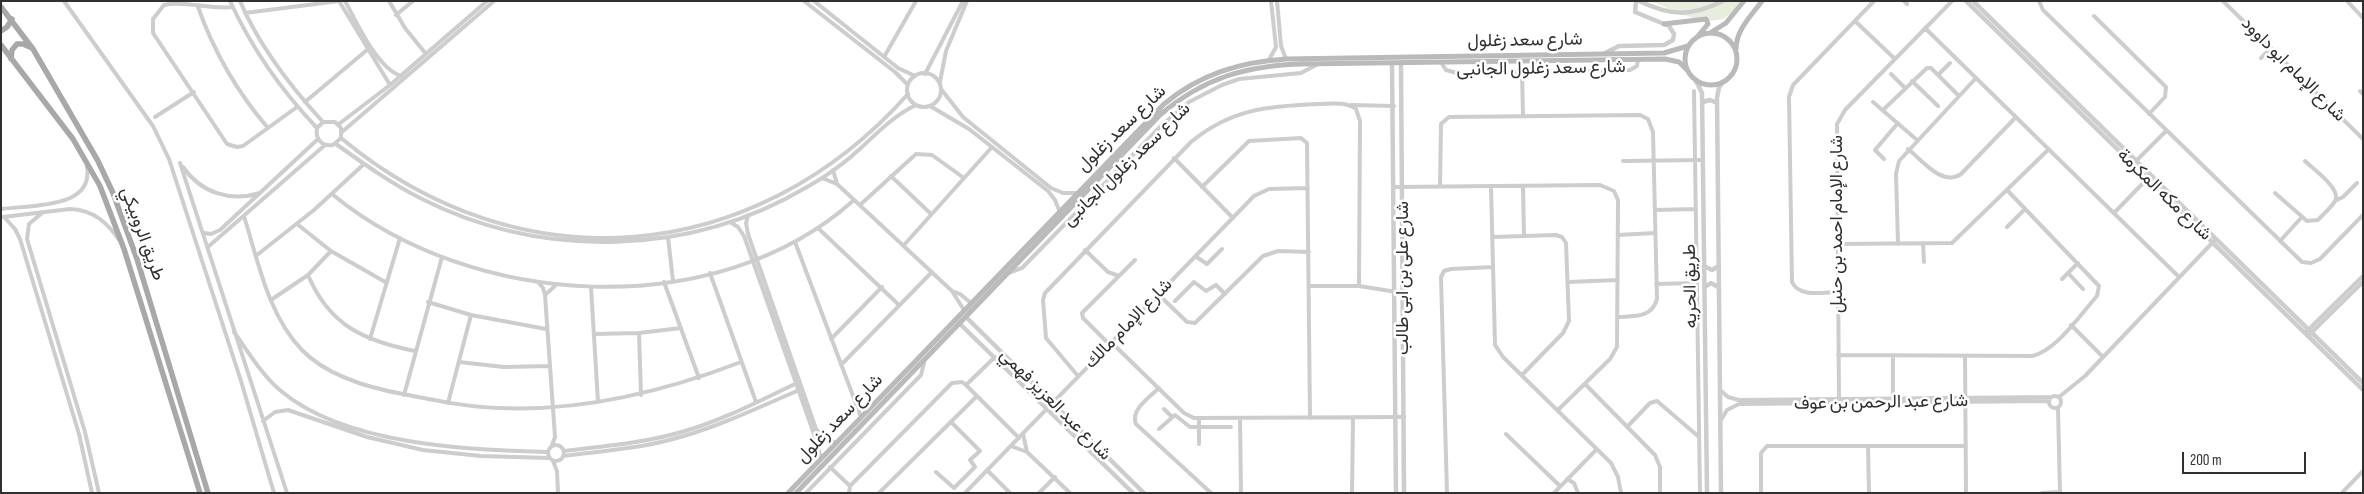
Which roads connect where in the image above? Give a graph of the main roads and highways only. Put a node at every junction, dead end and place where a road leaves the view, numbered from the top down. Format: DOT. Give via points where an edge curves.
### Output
graph roads {
  1 [pos="1744,1"];
  2 [pos="1762,1"];
  3 [pos="1,7"];
  4 [pos="12,19"];
  5 [pos="1664,24"];
  6 [pos="1,31"];
  7 [pos="1709,34"];
  8 [pos="1697,38"];
  9 [pos="1,46"];
  10 [pos="1688,46"];
  11 [pos="33,49"];
  12 [pos="1736,52"];
  13 [pos="1664,53"];
  14 [pos="1510,56"];
  15 [pos="11,59"];
  16 [pos="1665,59"];
  17 [pos="1510,63"];
  18 [pos="1687,70"];
  19 [pos="1116,157"];
  20 [pos="1002,274"];
  21 [pos="800,484"];
  22 [pos="200,493"];
  23 [pos="208,493"];
  24 [pos="788,493"];
  25 [pos="796,493"];
  1 -- 7 [label="main road" via="1726,23"];
  2 -- 12 [label="main road" via="1737,36"];
  3 -- 4 [label="main road, طريق الروبيكي"];
  4 -- 6 [label="main road"];
  4 -- 11 [label="main road, طريق الروبيكي"];
  5 -- 8 [label="main road" via="1706,19 1708,24"];
  7 -- 8 [label="main road"];
  7 -- 12 [label="main road" via="1728,40"];
  8 -- 10 [label="main road"];
  9 -- 15 [label="main road, طريق الروبيكي"];
  10 -- 13 [label="main road, شارع سعد زغلول"];
  10 -- 18 [label="main road"];
  11 -- 15 [label="main road" via="17,44"];
  11 -- 23 [label="main road, طريق الروبيكي" via="98,161 126,226"];
  12 -- 18 [label="main road" via="1736,66 1723,82 1709,85 1696,81"];
  13 -- 14 [label="main road, شارع سعد زغلول"];
  13 -- 16 [label="main road"];
  14 -- 17 [label="main road"];
  14 -- 19 [label="main road, شارع سعد زغلول" via="1286,59 1235,65 1188,86 1164,104"];
  15 -- 22 [label="main road, طريق الروبيكي" via="73,138 100,186 124,249"];
  16 -- 17 [label="main road, شارع سعد زغلول"];
  16 -- 18 [label="main road, شارع سعد زغلول" via="1679,62"];
  17 -- 19 [label="main road, شارع سعد زغلول" via="1318,64 1267,66 1237,72 1206,83 1179,99"];
  19 -- 20 [label="main road, شارع سعد زغلول"];
  19 -- 20 [label="main road, شارع سعد زغلول" via="1059,210"];
  20 -- 21 [label="main road, شارع سعد زغلول" via="970,303"];
  20 -- 21 [label="main road, شارع سعد زغلول" via="924,363"];
  21 -- 24 [label="main road, شارع سعد زغلول"];
  21 -- 25 [label="main road, شارع سعد زغلول"];
}
